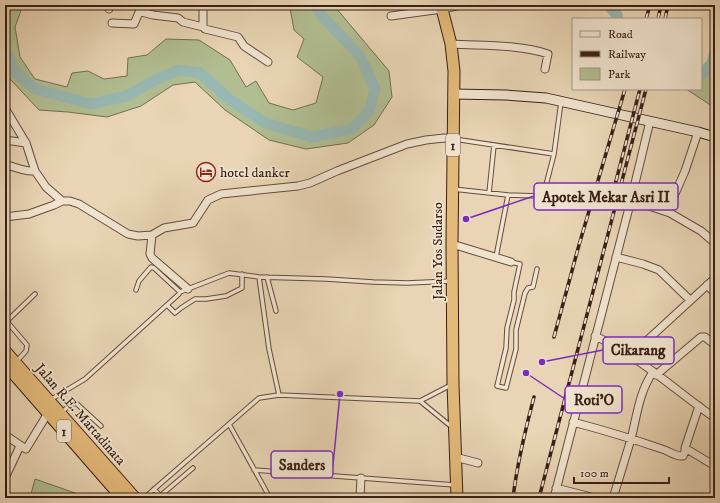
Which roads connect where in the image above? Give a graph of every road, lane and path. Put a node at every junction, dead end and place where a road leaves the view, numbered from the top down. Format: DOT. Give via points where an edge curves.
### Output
graph roads {
  1 [pos="203,5"];
  2 [pos="461,5"];
  3 [pos="140,7"];
  4 [pos="442,7"];
  5 [pos="391,16"];
  6 [pos="112,23"];
  7 [pos="203,27"];
  8 [pos="451,44"];
  9 [pos="268,62"];
  10 [pos="545,69"];
  11 [pos="454,94"];
  12 [pos="561,101"];
  13 [pos="5,108"];
  14 [pos="650,121"];
  15 [pos="698,132"];
  16 [pos="715,137"];
  17 [pos="453,139"];
  18 [pos="5,140"];
  19 [pos="26,143"];
  20 [pos="494,145"];
  21 [pos="554,154"];
  22 [pos="5,164"];
  23 [pos="35,171"];
  24 [pos="452,189"];
  25 [pos="489,193"];
  26 [pos="508,195"];
  27 [pos="631,200"];
  28 [pos="62,201"];
  29 [pos="668,212"];
  30 [pos="5,217"];
  31 [pos="152,235"];
  32 [pos="715,243"];
  33 [pos="452,244"];
  34 [pos="496,257"];
  35 [pos="616,257"];
  36 [pos="511,262"];
  37 [pos="537,269"];
  38 [pos="242,274"];
  39 [pos="260,277"];
  40 [pos="267,277"];
  41 [pos="715,278"];
  42 [pos="453,281"];
  43 [pos="707,285"];
  44 [pos="188,289"];
  45 [pos="136,290"];
  46 [pos="180,292"];
  47 [pos="715,293"];
  48 [pos="35,294"];
  49 [pos="514,300"];
  50 [pos="690,300"];
  51 [pos="523,302"];
  52 [pos="167,305"];
  53 [pos="276,311"];
  54 [pos="595,336"];
  55 [pos="715,345"];
  56 [pos="5,351"];
  57 [pos="630,356"];
  58 [pos="8,365"];
  59 [pos="654,373"];
  60 [pos="453,384"];
  61 [pos="279,395"];
  62 [pos="50,400"];
  63 [pos="420,401"];
  64 [pos="699,406"];
  65 [pos="48,413"];
  66 [pos="61,414"];
  67 [pos="715,418"];
  68 [pos="573,422"];
  69 [pos="229,424"];
  70 [pos="101,426"];
  71 [pos="454,430"];
  72 [pos="8,438"];
  73 [pos="631,438"];
  74 [pos="20,446"];
  75 [pos="686,449"];
  76 [pos="456,457"];
  77 [pos="478,463"];
  78 [pos="715,466"];
  79 [pos="193,468"];
  80 [pos="254,470"];
  81 [pos="5,478"];
  82 [pos="361,478"];
  83 [pos="456,485"];
  84 [pos="556,488"];
  85 [pos="154,489"];
  86 [pos="161,497"];
  87 [pos="122,498"];
  88 [pos="135,498"];
  89 [pos="144,498"];
  90 [pos="270,498"];
  91 [pos="360,498"];
  92 [pos="457,498"];
  93 [pos="554,498"];
  94 [pos="594,498"];
  95 [pos="613,498"];
  1 -- 7 [label="street"];
  2 -- 4 [label="street"];
  3 -- 6 [label="street" via="134,24"];
  3 -- 7 [label="street" via="141,12 178,18 183,22"];
  4 -- 5 [label="street"];
  4 -- 8 [label="highway, Jalan Yos Sudarso / 1"];
  7 -- 9 [label="street" via="238,37 244,46"];
  8 -- 10 [label="street" via="539,51 551,55"];
  8 -- 11 [label="highway, Jalan Yos Sudarso / 1"];
  11 -- 12 [label="main road" via="506,95"];
  11 -- 17 [label="highway, Jalan Yos Sudarso / 1"];
  12 -- 14 [label="main road"];
  12 -- 21 [label="lane"];
  13 -- 19 [label="street"];
  14 -- 15 [label="main road"];
  14 -- 27 [label="street"];
  15 -- 16 [label="main road"];
  15 -- 29 [label="street"];
  17 -- 20 [label="lane"];
  17 -- 24 [label="highway, Jalan Yos Sudarso / 1"];
  17 -- 31 [label="street" via="407,144 298,186 221,194 208,200 193,223 164,228"];
  18 -- 19 [label="street"];
  19 -- 23 [label="street"];
  20 -- 21 [label="lane"];
  20 -- 25 [label="lane"];
  21 -- 26 [label="lane" via="544,193 539,196"];
  22 -- 23 [label="street" via="26,171"];
  23 -- 28 [label="street" via="46,187"];
  24 -- 25 [label="lane"];
  24 -- 33 [label="highway, Jalan Yos Sudarso / 1"];
  25 -- 26 [label="lane"];
  26 -- 34 [label="lane"];
  27 -- 29 [label="street"];
  27 -- 35 [label="street"];
  28 -- 30 [label="street" via="29,214"];
  28 -- 31 [label="street" via="79,204 128,234"];
  29 -- 32 [label="street" via="701,231"];
  31 -- 44 [label="street" via="152,258"];
  33 -- 34 [label="street"];
  33 -- 42 [label="highway, Jalan Yos Sudarso / 1"];
  34 -- 36 [label="street"];
  35 -- 50 [label="street" via="659,270"];
  35 -- 54 [label="street"];
  36 -- 49 [label="lane" via="520,264"];
  37 -- 51 [label="lane" via="533,287 528,288"];
  38 -- 39 [label="lane"];
  38 -- 44 [label="lane" via="229,273"];
  38 -- 52 [label="lane" via="242,288 226,296 196,299 175,313"];
  39 -- 40 [label="lane"];
  39 -- 61 [label="lane" via="269,349"];
  40 -- 42 [label="lane" via="407,283"];
  40 -- 53 [label="lane"];
  41 -- 43 [label="street"];
  42 -- 60 [label="highway, Jalan Yos Sudarso / 1"];
  43 -- 47 [label="street"];
  43 -- 50 [label="street"];
  44 -- 46 [label="lane"];
  45 -- 46 [label="lane" via="139,281 151,267"];
  46 -- 52 [label="lane"];
  48 -- 58 [label="lane" via="8,320 8,324 27,348"];
  49 -- 51 [label="lane"];
  49 -- 51 [label="lane" via="497,386 506,388 516,349 516,330"];
  50 -- 57 [label="street"];
  52 -- 62 [label="lane" via="85,379"];
  54 -- 57 [label="street"];
  54 -- 68 [label="street"];
  55 -- 59 [label="street" via="701,337"];
  56 -- 58 [label="highway, Jalan R.E. Martadinata / 1"];
  57 -- 59 [label="street"];
  58 -- 62 [label="highway, Jalan R.E. Martadinata / 1"];
  58 -- 65 [label="highway, Jalan R.E. Martadinata / 1"];
  59 -- 64 [label="street"];
  59 -- 73 [label="street" via="644,389"];
  60 -- 63 [label="lane"];
  60 -- 71 [label="highway, Jalan Yos Sudarso / 1"];
  61 -- 63 [label="lane"];
  61 -- 69 [label="lane" via="259,398"];
  62 -- 66 [label="highway, Jalan R.E. Martadinata / 1"];
  63 -- 71 [label="lane"];
  64 -- 67 [label="street"];
  64 -- 75 [label="street"];
  65 -- 74 [label="street" via="28,448"];
  65 -- 87 [label="highway, Jalan R.E. Martadinata / 1"];
  66 -- 70 [label="lane" via="71,404 76,403"];
  66 -- 88 [label="highway, Jalan R.E. Martadinata / 1"];
  68 -- 73 [label="street"];
  68 -- 84 [label="street"];
  69 -- 80 [label="lane"];
  69 -- 85 [label="lane"];
  71 -- 76 [label="highway, Jalan Yos Sudarso / 1"];
  72 -- 74 [label="street"];
  73 -- 75 [label="street" via="678,456 682,456"];
  73 -- 95 [label="street"];
  74 -- 81 [label="street"];
  75 -- 78 [label="street"];
  76 -- 77 [label="street"];
  76 -- 83 [label="highway, Jalan Yos Sudarso / 1"];
  79 -- 86 [label="lane"];
  80 -- 82 [label="lane"];
  80 -- 90 [label="lane"];
  82 -- 83 [label="lane"];
  82 -- 91 [label="street"];
  83 -- 92 [label="highway, Jalan Yos Sudarso / 1"];
  84 -- 93 [label="street"];
  84 -- 94 [label="street"];
  85 -- 86 [label="lane"];
  85 -- 89 [label="lane"];
}
